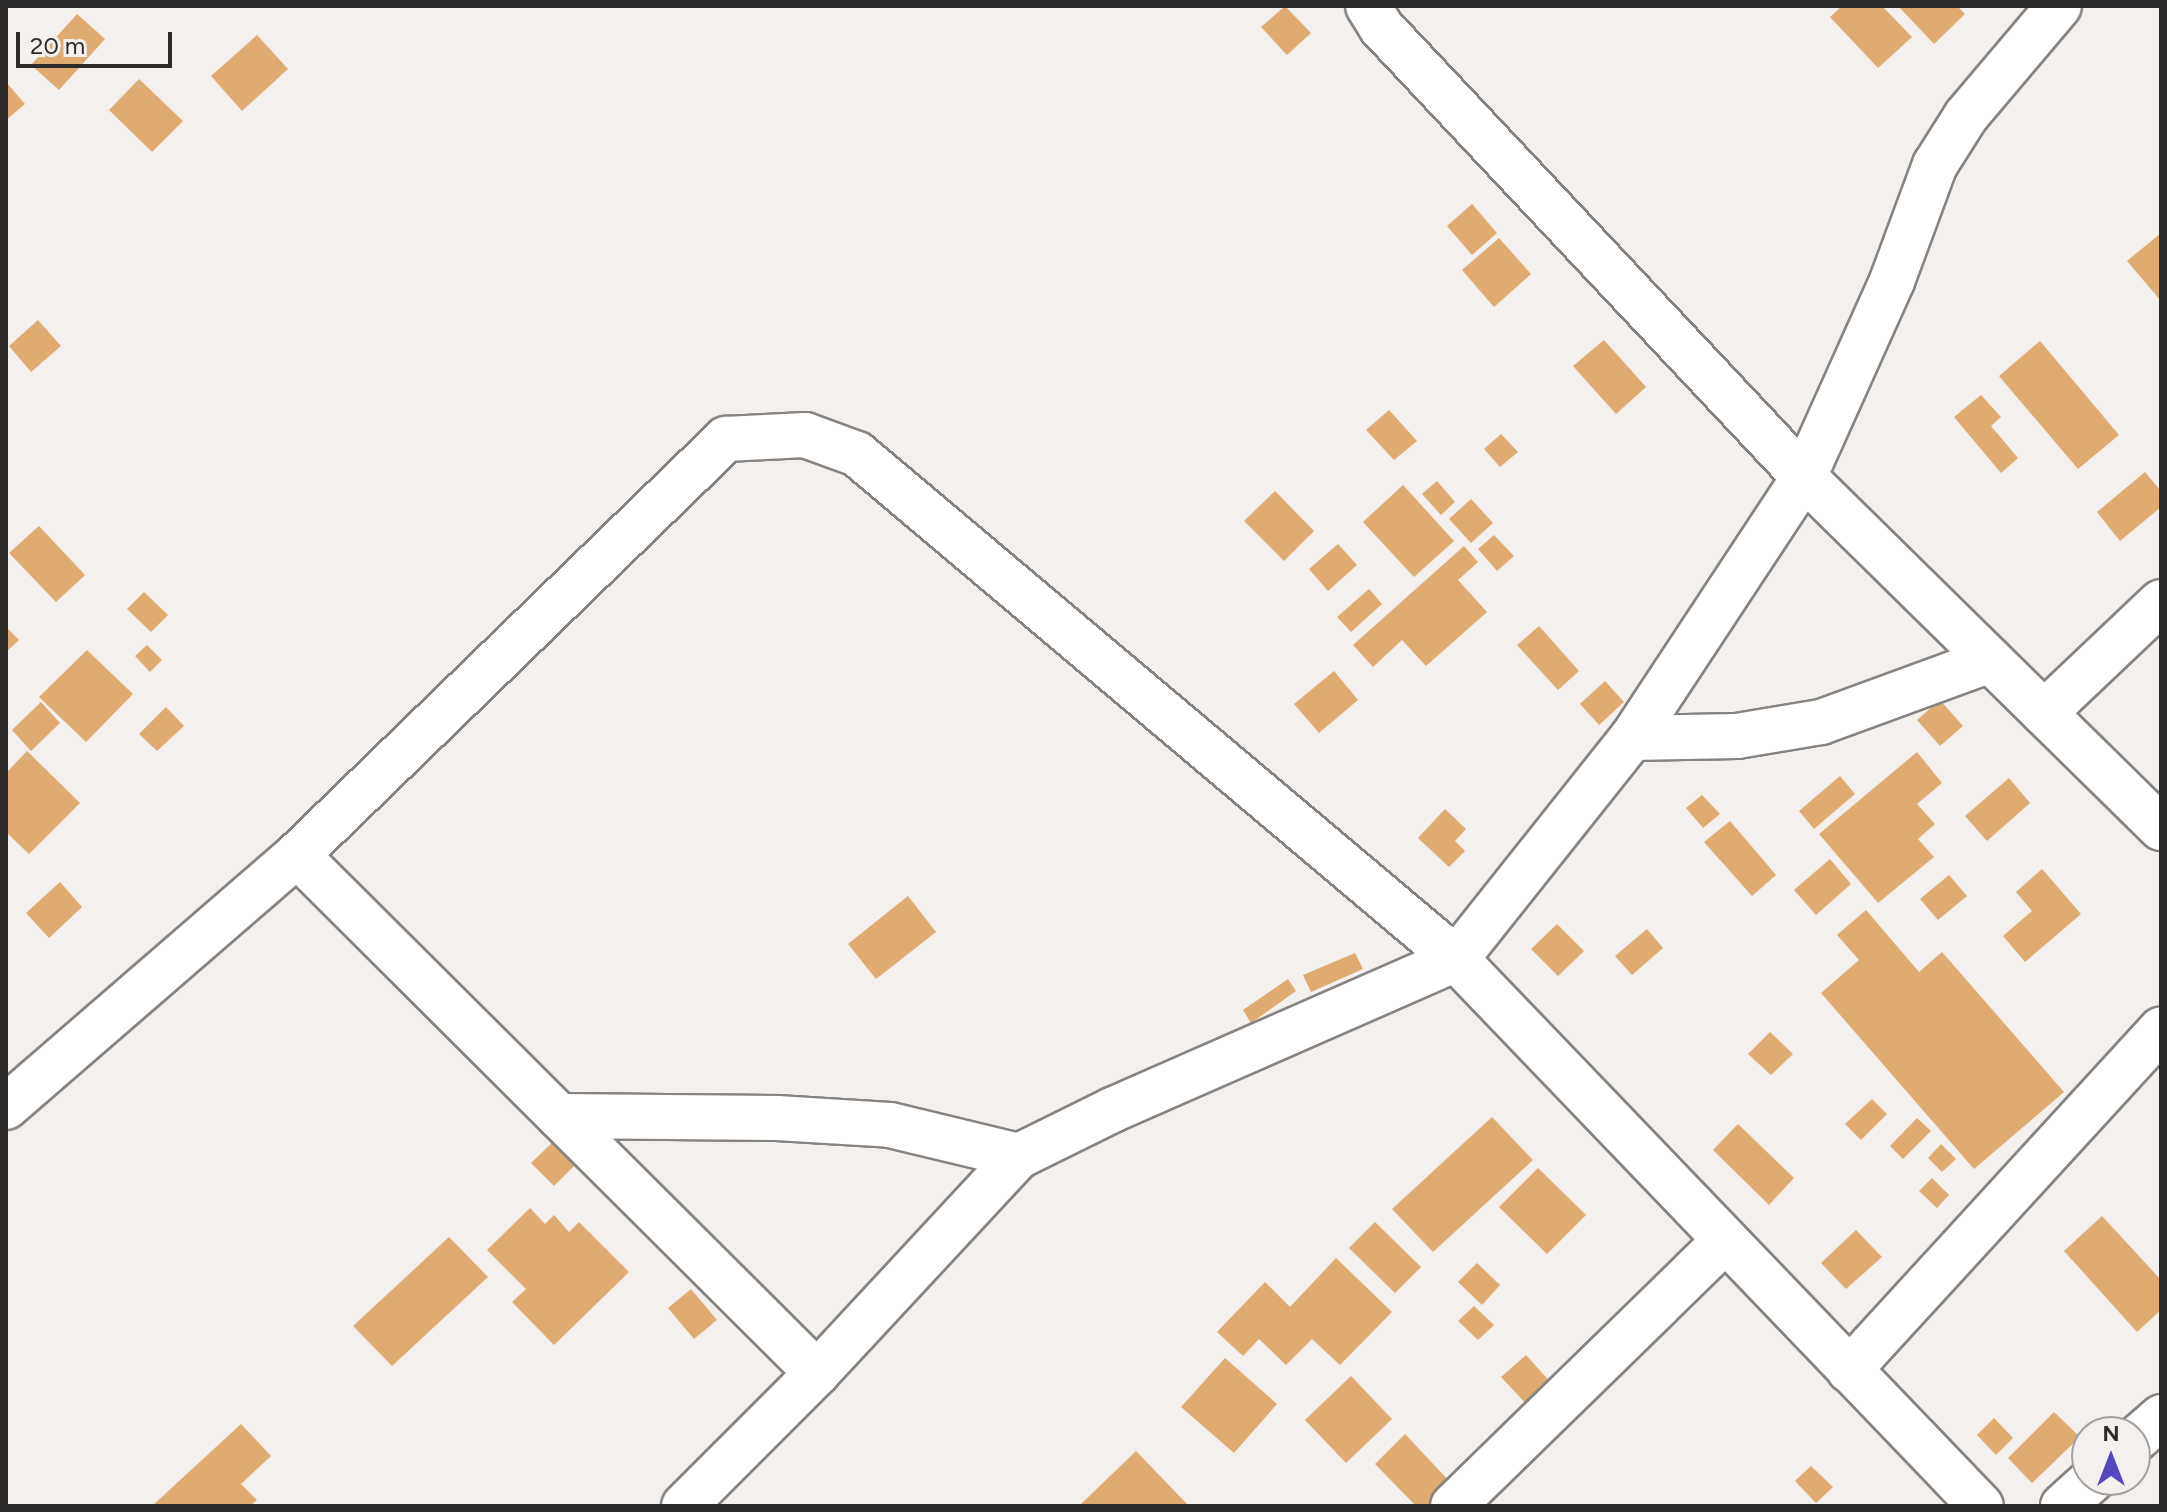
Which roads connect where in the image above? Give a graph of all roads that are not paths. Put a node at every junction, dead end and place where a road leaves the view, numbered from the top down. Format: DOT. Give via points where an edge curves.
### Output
graph roads {
  1 [pos="1368,6"];
  2 [pos="2059,6"];
  3 [pos="1804,477"];
  4 [pos="2161,602"];
  5 [pos="1990,660"];
  6 [pos="2044,713"];
  7 [pos="1632,738"];
  8 [pos="2161,828"];
  9 [pos="297,855"];
  10 [pos="1456,959"];
  11 [pos="2161,1029"];
  12 [pos="6,1107"];
  13 [pos="559,1116"];
  14 [pos="1019,1156"];
  15 [pos="1725,1241"];
  16 [pos="1849,1370"];
  17 [pos="817,1373"];
  18 [pos="684,1506"];
  19 [pos="1453,1506"];
  20 [pos="1981,1506"];
  1 -- 3 [label="street" via="1381,27"];
  2 -- 3 [label="street" via="1966,116 1935,165 1892,281"];
  3 -- 5 [label="street"];
  3 -- 7 [label="street"];
  4 -- 6 [label="street"];
  5 -- 6 [label="street"];
  5 -- 7 [label="street" via="1821,722 1737,736"];
  6 -- 8 [label="street"];
  7 -- 10 [label="street"];
  9 -- 10 [label="street" via="726,439 805,435 857,454"];
  9 -- 12 [label="street"];
  9 -- 13 [label="street"];
  10 -- 14 [label="street"];
  10 -- 15 [label="street"];
  11 -- 16 [label="street"];
  13 -- 14 [label="street" via="890,1125"];
  13 -- 17 [label="street"];
  14 -- 17 [label="street"];
  15 -- 16 [label="street"];
  15 -- 19 [label="street"];
  16 -- 20 [label="street"];
  17 -- 18 [label="street"];
}
